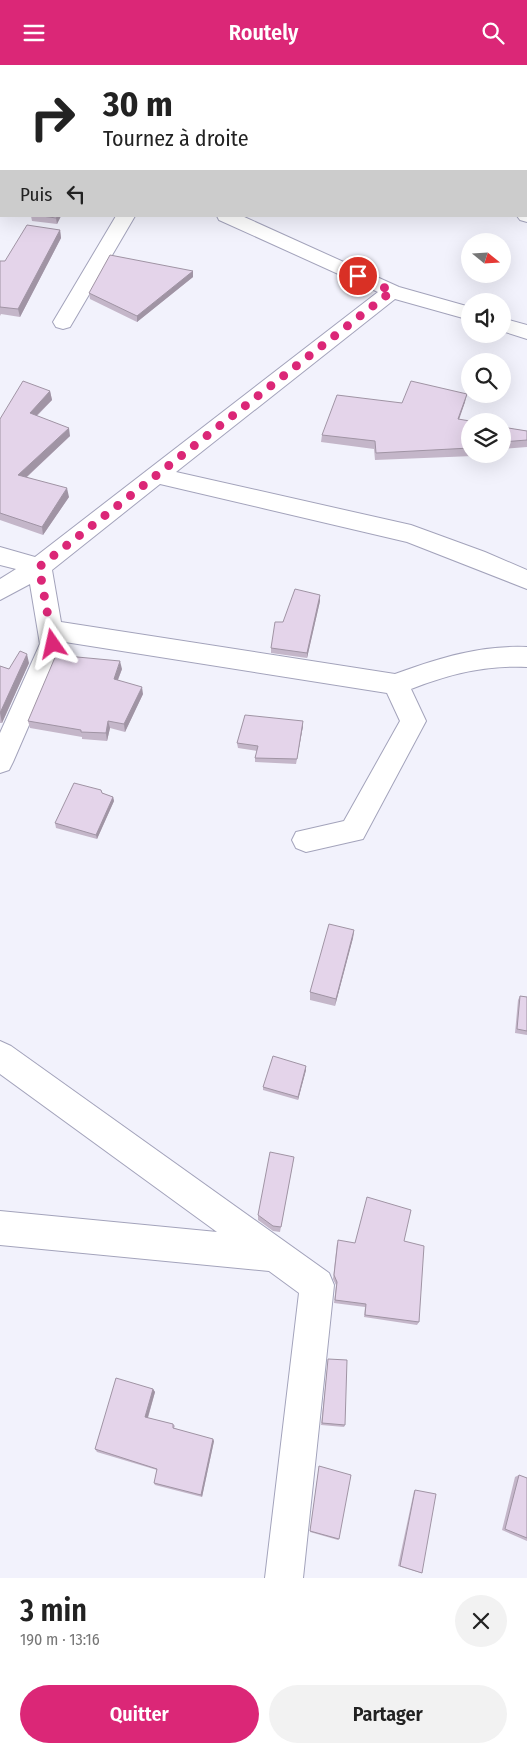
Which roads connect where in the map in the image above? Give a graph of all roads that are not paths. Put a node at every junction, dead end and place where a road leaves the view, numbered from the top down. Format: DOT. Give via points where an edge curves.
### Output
graph roads {
  1 [pos="125,217"];
  2 [pos="228,217"];
  3 [pos="392,291"];
  4 [pos="461,311"];
  5 [pos="64,321"];
  6 [pos="511,327"];
  7 [pos="527,332"];
  8 [pos="156,475"];
  9 [pos="0,556"];
  10 [pos="39,567"];
  11 [pos="527,580"];
  12 [pos="0,591"];
  13 [pos="51,630"];
  14 [pos="527,657"];
  15 [pos="396,684"];
  16 [pos="0,762"];
  17 [pos="306,840"];
  18 [pos="0,1056"];
  19 [pos="0,1228"];
  20 [pos="278,1255"];
  21 [pos="284,1578"];
  1 -- 5 [label="street"];
  2 -- 3 [label="street"];
  3 -- 4 [label="street"];
  3 -- 8 [label="street"];
  6 -- 7 [label="street"];
  8 -- 10 [label="street"];
  8 -- 11 [label="street" via="411,534"];
  9 -- 10 [label="street"];
  10 -- 12 [label="street"];
  10 -- 13 [label="street"];
  13 -- 15 [label="street"];
  13 -- 16 [label="street" via="53,644"];
  14 -- 15 [label="street" via="509,655 459,661"];
  15 -- 17 [label="street" via="413,721 353,831"];
  18 -- 20 [label="street"];
  19 -- 20 [label="street"];
  20 -- 21 [label="street" via="317,1285"];
}
